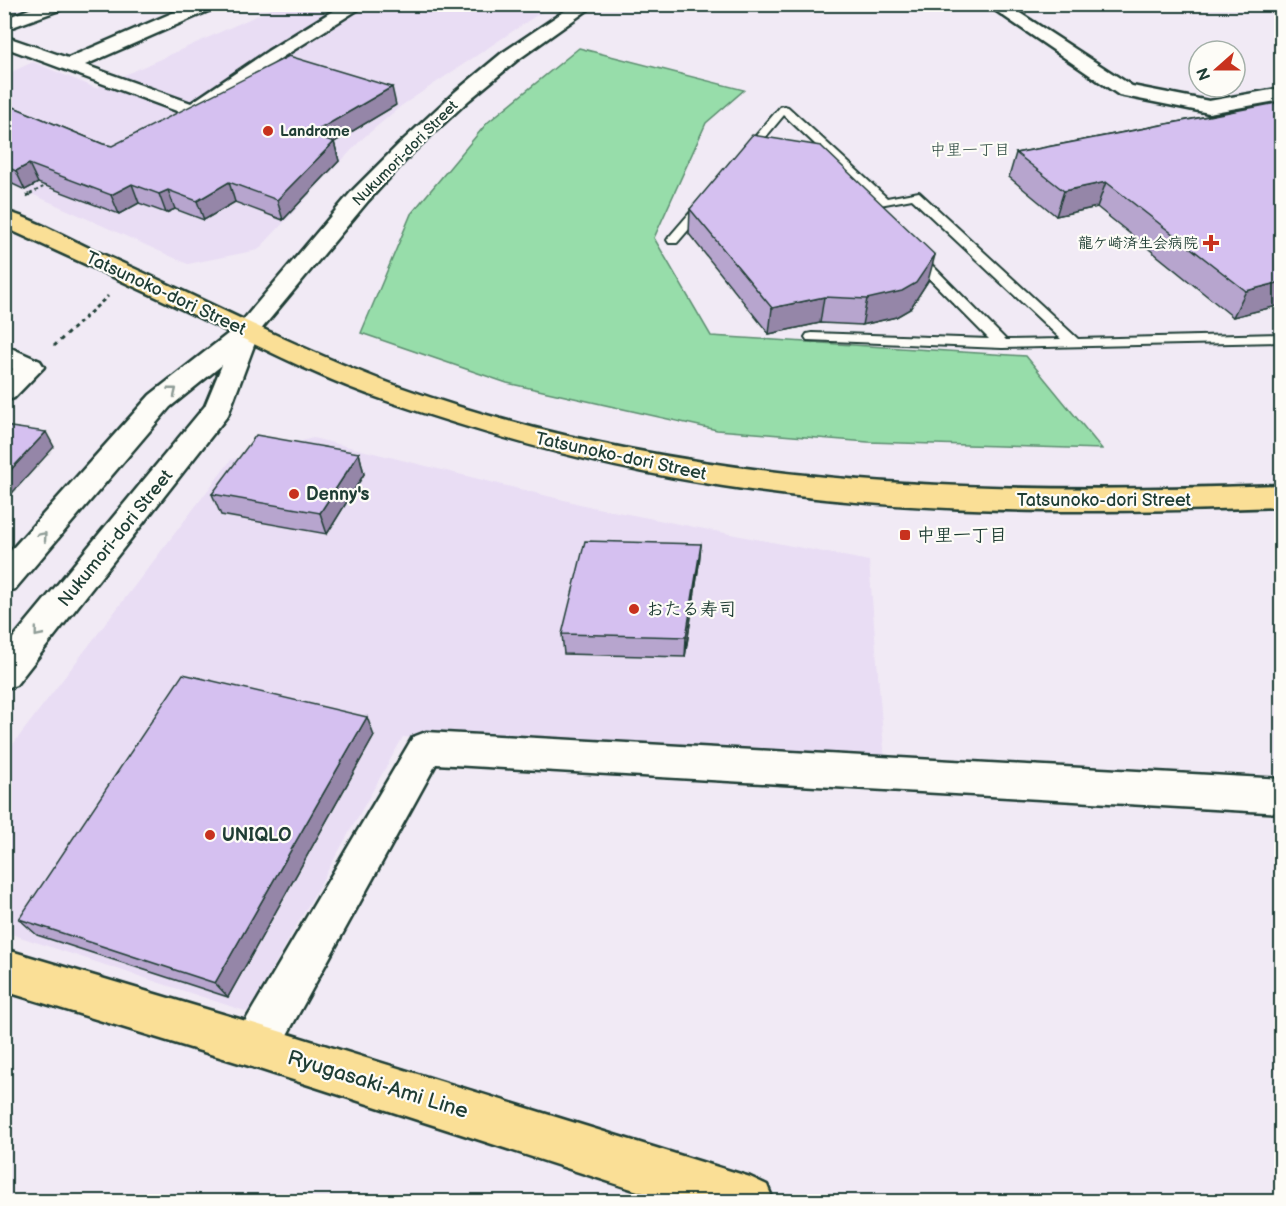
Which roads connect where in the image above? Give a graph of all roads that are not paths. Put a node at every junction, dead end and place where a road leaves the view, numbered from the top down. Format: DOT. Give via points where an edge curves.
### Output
graph roads {
  1 [pos="59,4"];
  2 [pos="209,4"];
  3 [pos="359,4"];
  4 [pos="588,4"];
  5 [pos="994,4"];
  6 [pos="4,25"];
  7 [pos="4,42"];
  8 [pos="69,65"];
  9 [pos="1281,94"];
  10 [pos="740,162"];
  11 [pos="710,196"];
  12 [pos="4,219"];
  13 [pos="674,240"];
  14 [pos="903,244"];
  15 [pos="247,331"];
  16 [pos="812,337"];
  17 [pos="1281,338"];
  18 [pos="1074,343"];
  19 [pos="1002,344"];
  20 [pos="4,353"];
  21 [pos="4,392"];
  22 [pos="1281,496"];
  23 [pos="4,580"];
  24 [pos="4,675"];
  25 [pos="1281,796"];
  26 [pos="7,976"];
  27 [pos="256,1046"];
  28 [pos="750,1202"];
  1 -- 6 [label="street"];
  2 -- 8 [label="street"];
  3 -- 8 [label="street" via="243,75 194,111"];
  4 -- 15 [label="street, Nukumori-dori Street" via="509,57 414,140 360,196"];
  5 -- 9 [label="street" via="1126,91 1209,107"];
  7 -- 8 [label="street"];
  10 -- 18 [label="lane" via="784,110 884,202 915,195"];
  11 -- 13 [label="lane"];
  12 -- 15 [label="main road, Tatsunoko-dori Street"];
  14 -- 19 [label="lane"];
  15 -- 22 [label="main road, Tatsunoko-dori Street" via="391,393 459,416 571,448 683,471 832,491 944,500 1084,502"];
  23 -- 15 [label="street, Nukumori-dori Street, one-way" via="160,401"];
  15 -- 24 [label="street, Nukumori-dori Street, one-way" via="218,409"];
  16 -- 19 [label="lane"];
  17 -- 18 [label="lane"];
  18 -- 19 [label="lane"];
  20 -- 21 [label="street" via="31,367"];
  25 -- 27 [label="street" via="426,748"];
  26 -- 27 [label="main road, Ryugasaki-Ami Line"];
  27 -- 28 [label="main road, Ryugasaki-Ami Line"];
}
